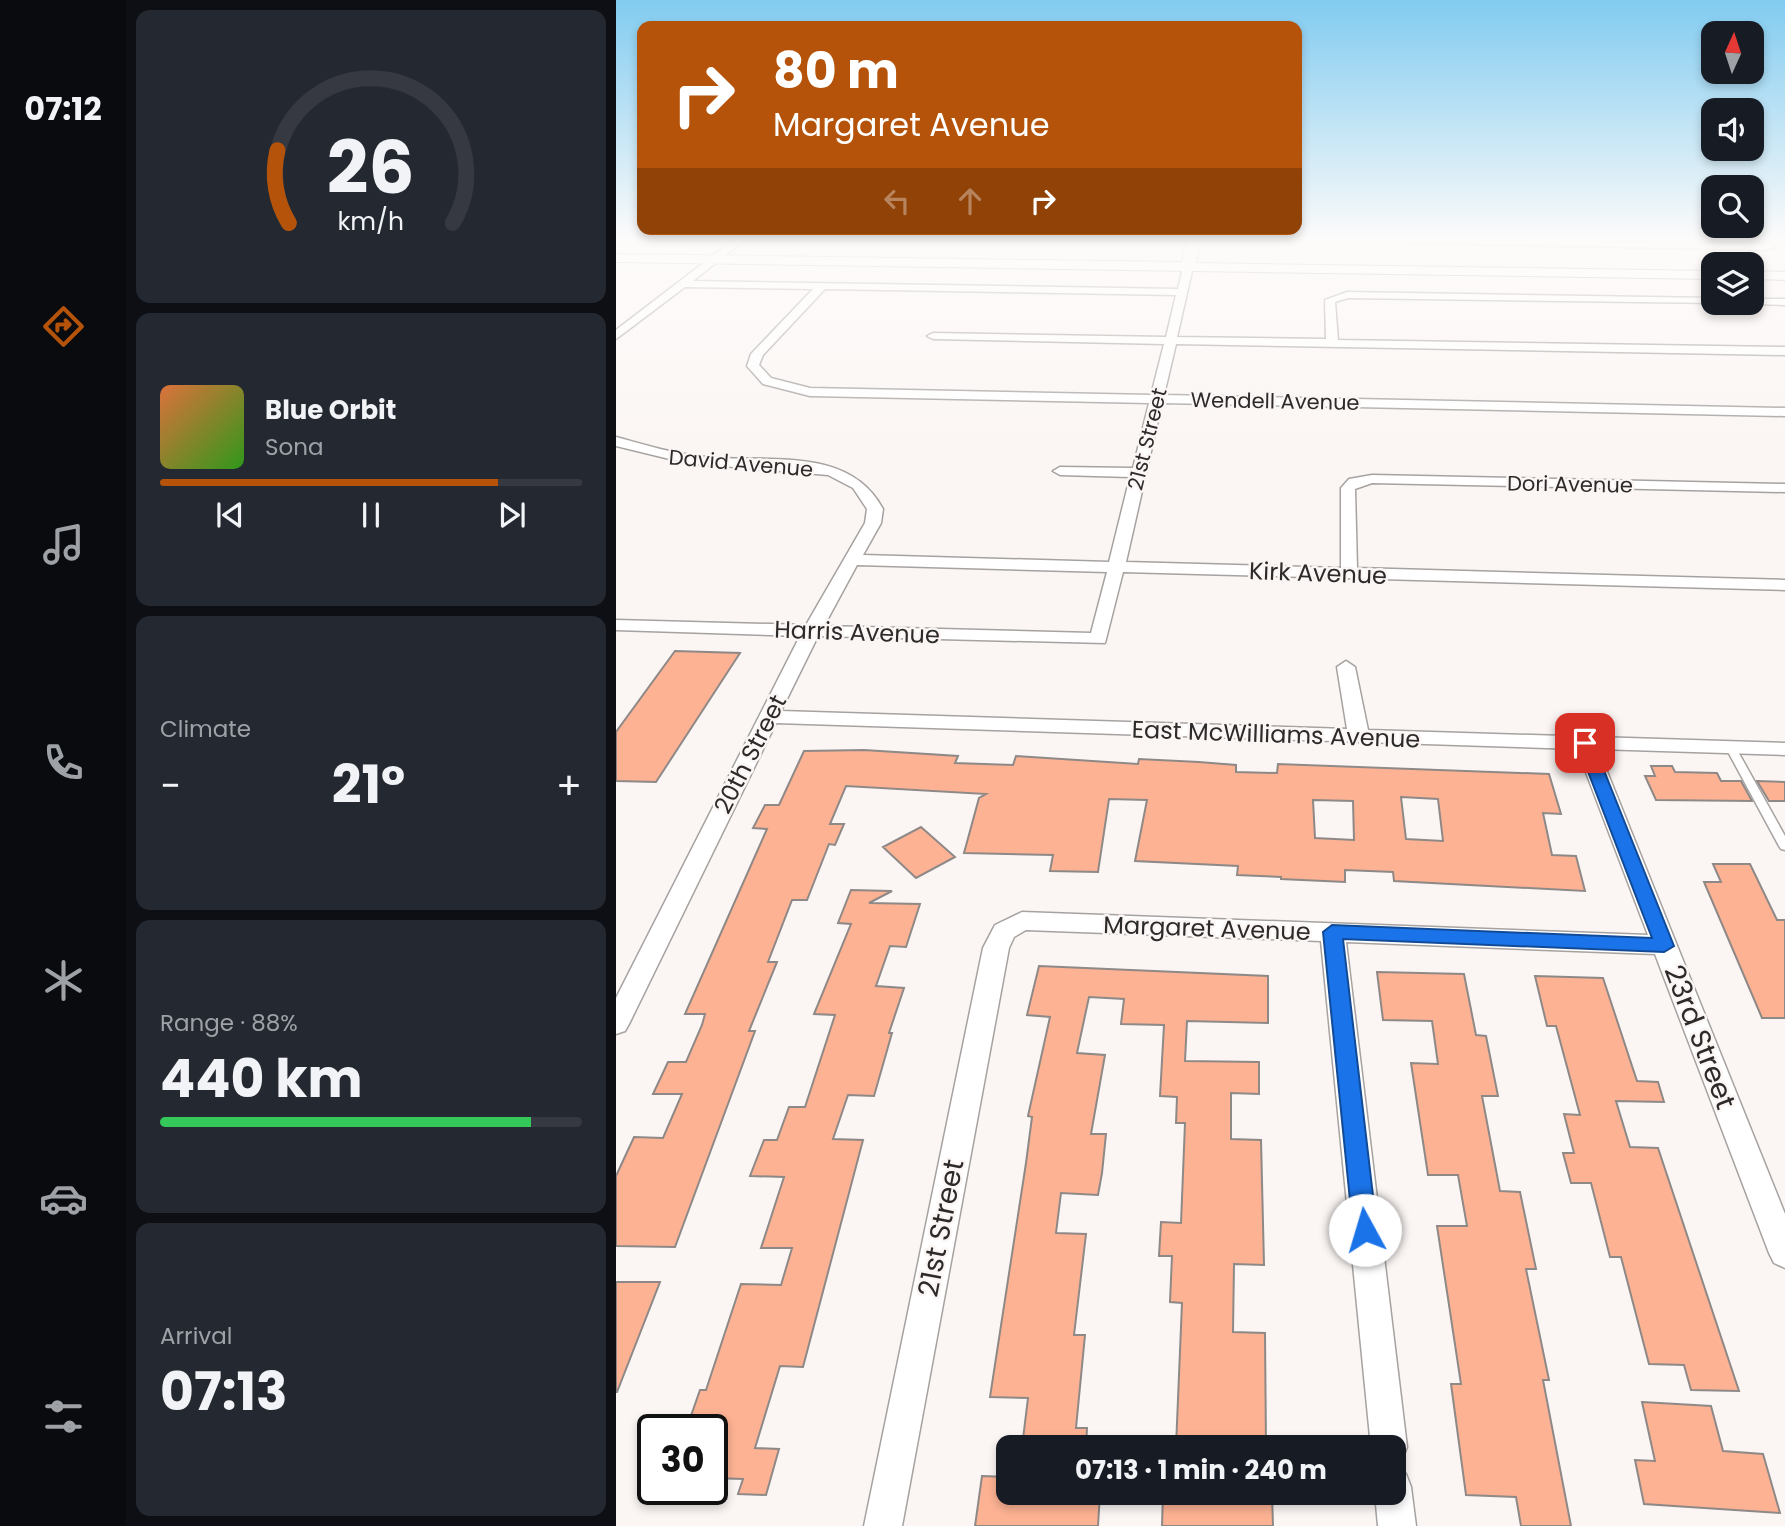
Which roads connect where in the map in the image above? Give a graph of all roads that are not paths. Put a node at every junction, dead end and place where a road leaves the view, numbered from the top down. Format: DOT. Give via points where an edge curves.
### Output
graph roads {
  1 [pos="652,309"];
  2 [pos="800,309"];
  3 [pos="1178,309"];
  4 [pos="1330,309"];
  5 [pos="933,336"];
  6 [pos="616,337"];
  7 [pos="1170,341"];
  8 [pos="1332,344"];
  9 [pos="1785,351"];
  10 [pos="1156,399"];
  11 [pos="1785,412"];
  12 [pos="616,441"];
  13 [pos="1060,471"];
  14 [pos="1139,473"];
  15 [pos="863,488"];
  16 [pos="1785,488"];
  17 [pos="852,560"];
  18 [pos="1116,568"];
  19 [pos="1349,574"];
  20 [pos="1785,584"];
  21 [pos="616,625"];
  22 [pos="812,630"];
  23 [pos="1098,639"];
  24 [pos="1346,667"];
  25 [pos="768,718"];
  26 [pos="1359,737"];
  27 [pos="1585,743"];
  28 [pos="1731,748"];
  29 [pos="1785,749"];
  30 [pos="1785,846"];
  31 [pos="1004,932"];
  32 [pos="1332,932"];
  33 [pos="1664,946"];
  34 [pos="619,1012"];
  35 [pos="1785,1253"];
  36 [pos="1388,1435"];
  37 [pos="1395,1505"];
  38 [pos="883,1526"];
  39 [pos="1397,1526"];
  1 -- 6 [label="street"];
  2 -- 10 [label="street, Wendell Avenue" via="757,355 753,366 766,381 810,392"];
  3 -- 7 [label="street, 21st Street"];
  4 -- 8 [label="street"];
  5 -- 7 [label="street"];
  7 -- 8 [label="street"];
  7 -- 10 [label="street, 21st Street"];
  8 -- 9 [label="street"];
  10 -- 11 [label="street, Wendell Avenue"];
  10 -- 14 [label="street, 21st Street"];
  12 -- 15 [label="street, David Avenue" via="660,455 701,461 810,467 842,475"];
  13 -- 14 [label="street"];
  14 -- 18 [label="street, 21st Street"];
  15 -- 17 [label="street, 20th Street" via="876,509"];
  16 -- 19 [label="street, Dori Avenue" via="1354,482 1348,488"];
  17 -- 18 [label="street, Kirk Avenue"];
  17 -- 22 [label="street, 20th Street"];
  18 -- 19 [label="street, Kirk Avenue"];
  18 -- 23 [label="street, 21st Street"];
  19 -- 20 [label="street, Kirk Avenue"];
  21 -- 22 [label="street, Harris Avenue"];
  22 -- 23 [label="street, Harris Avenue"];
  22 -- 25 [label="street, 20th Street"];
  24 -- 26 [label="street"];
  25 -- 26 [label="street, East McWilliams Avenue"];
  25 -- 34 [label="street, 20th Street"];
  26 -- 27 [label="street, East McWilliams Avenue"];
  27 -- 28 [label="street, East McWilliams Avenue"];
  27 -- 33 [label="street, 23rd Street"];
  28 -- 29 [label="street, East McWilliams Avenue"];
  28 -- 30 [label="lane"];
  31 -- 32 [label="street, Margaret Avenue" via="1022,922"];
  31 -- 38 [label="street, 21st Street" via="996,948"];
  32 -- 33 [label="street, Margaret Avenue"];
  32 -- 36 [label="street"];
  33 -- 35 [label="street, 23rd Street"];
  37 -- 39 [label="street"];
}
